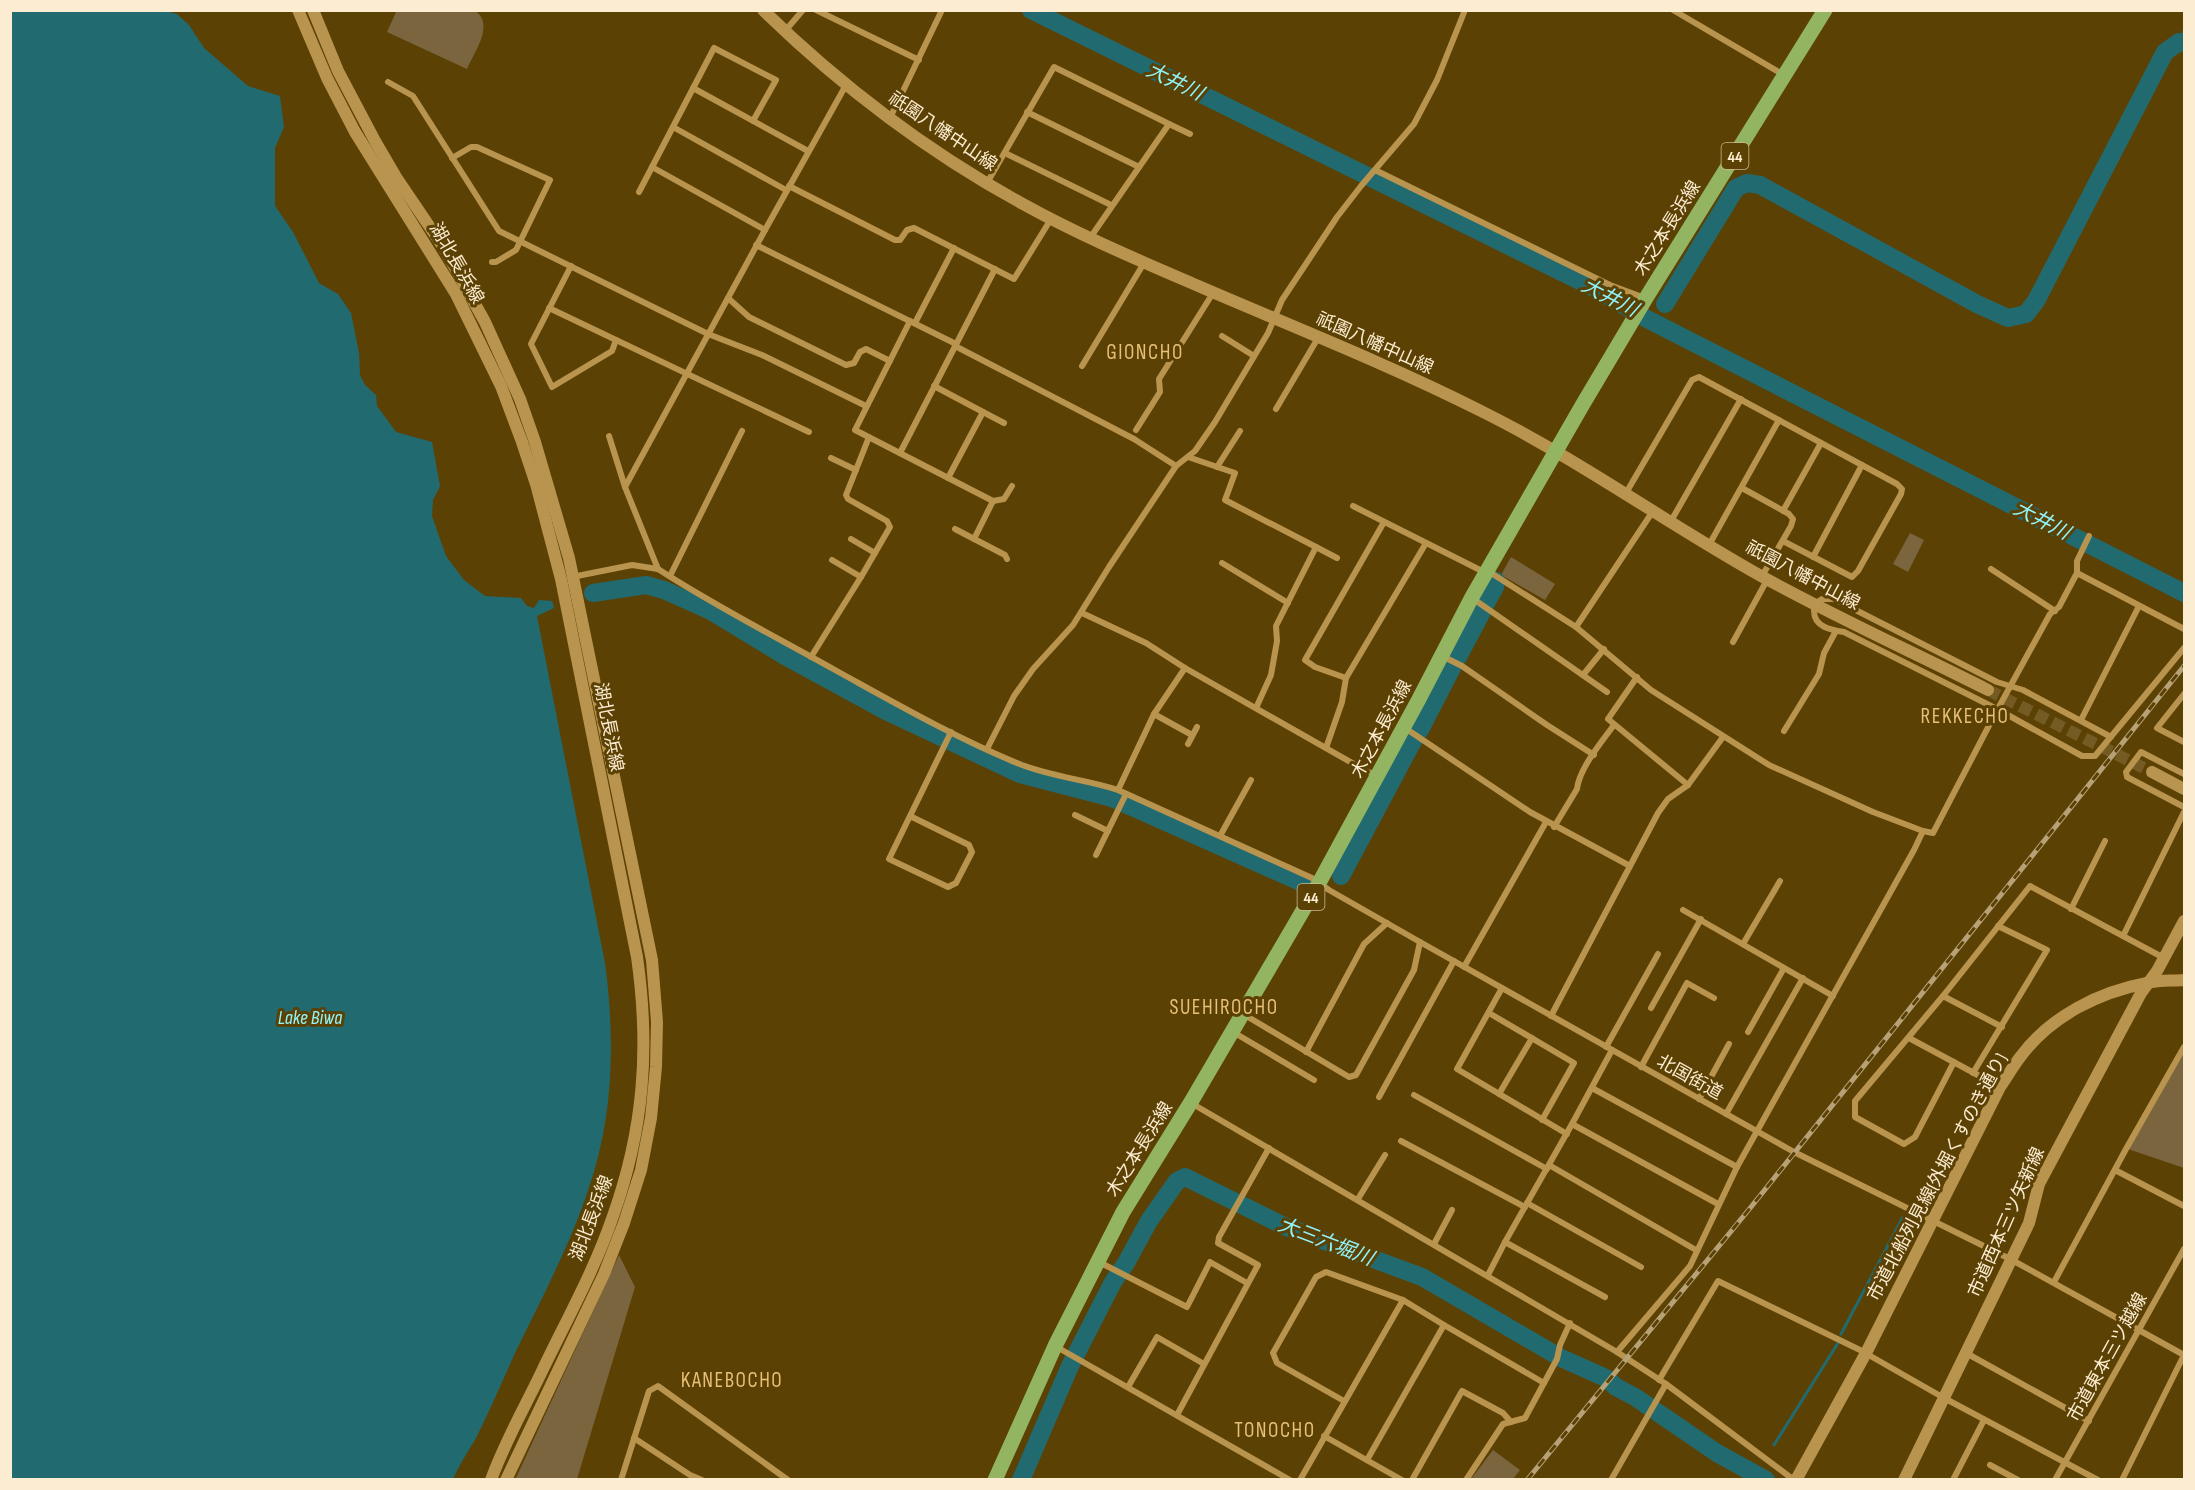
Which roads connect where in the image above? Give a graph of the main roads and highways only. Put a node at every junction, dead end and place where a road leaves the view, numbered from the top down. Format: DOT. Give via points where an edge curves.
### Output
graph roads {
  1 [pos="298,10"];
  2 [pos="313,10"];
  3 [pos="763,10"];
  4 [pos="1825,10"];
  5 [pos="1556,452"];
  6 [pos="567,578"];
  7 [pos="1988,690"];
  8 [pos="2152,772"];
  9 [pos="2184,789"];
  10 [pos="2184,921"];
  11 [pos="2184,980"];
  12 [pos="2148,982"];
  13 [pos="491,1479"];
  14 [pos="506,1479"];
  15 [pos="995,1479"];
  16 [pos="1795,1479"];
  17 [pos="1904,1479"];
  1 -- 6 [label="main road, 湖北長浜線" via="355,132 456,294 501,386"];
  2 -- 6 [label="main road, 湖北長浜線" via="338,71 370,132 450,258 504,362 553,498"];
  3 -- 5 [label="main road, 祇園八幡中山線" via="890,119 961,168 1051,219 1483,411"];
  4 -- 5 [label="main road, 木之本長浜線 / 44"];
  5 -- 7 [label="main road, 祇園八幡中山線" via="1765,578"];
  5 -- 15 [label="main road, 木之本長浜線 / 44" via="1472,597 1319,883 1123,1212 1104,1265"];
  6 -- 13 [label="main road, 湖北長浜線" via="637,957 644,1018 644,1068 629,1166 613,1218"];
  6 -- 14 [label="main road, 湖北長浜線" via="652,960 656,1067 641,1170 624,1223 604,1274"];
  8 -- 9 [label="main road"];
  10 -- 12 [label="main road, 市道西本三ツ矢新線"];
  11 -- 12 [label="main road, 市道北船列見線(外堀くすのき通り)"];
  12 -- 16 [label="main road, 市道北船列見線(外堀くすのき通り)" via="2076,1007 2022,1054 2000,1087 1866,1353"];
  12 -- 17 [label="main road, 市道西本三ツ矢新線" via="2039,1184 2029,1223"];
}
